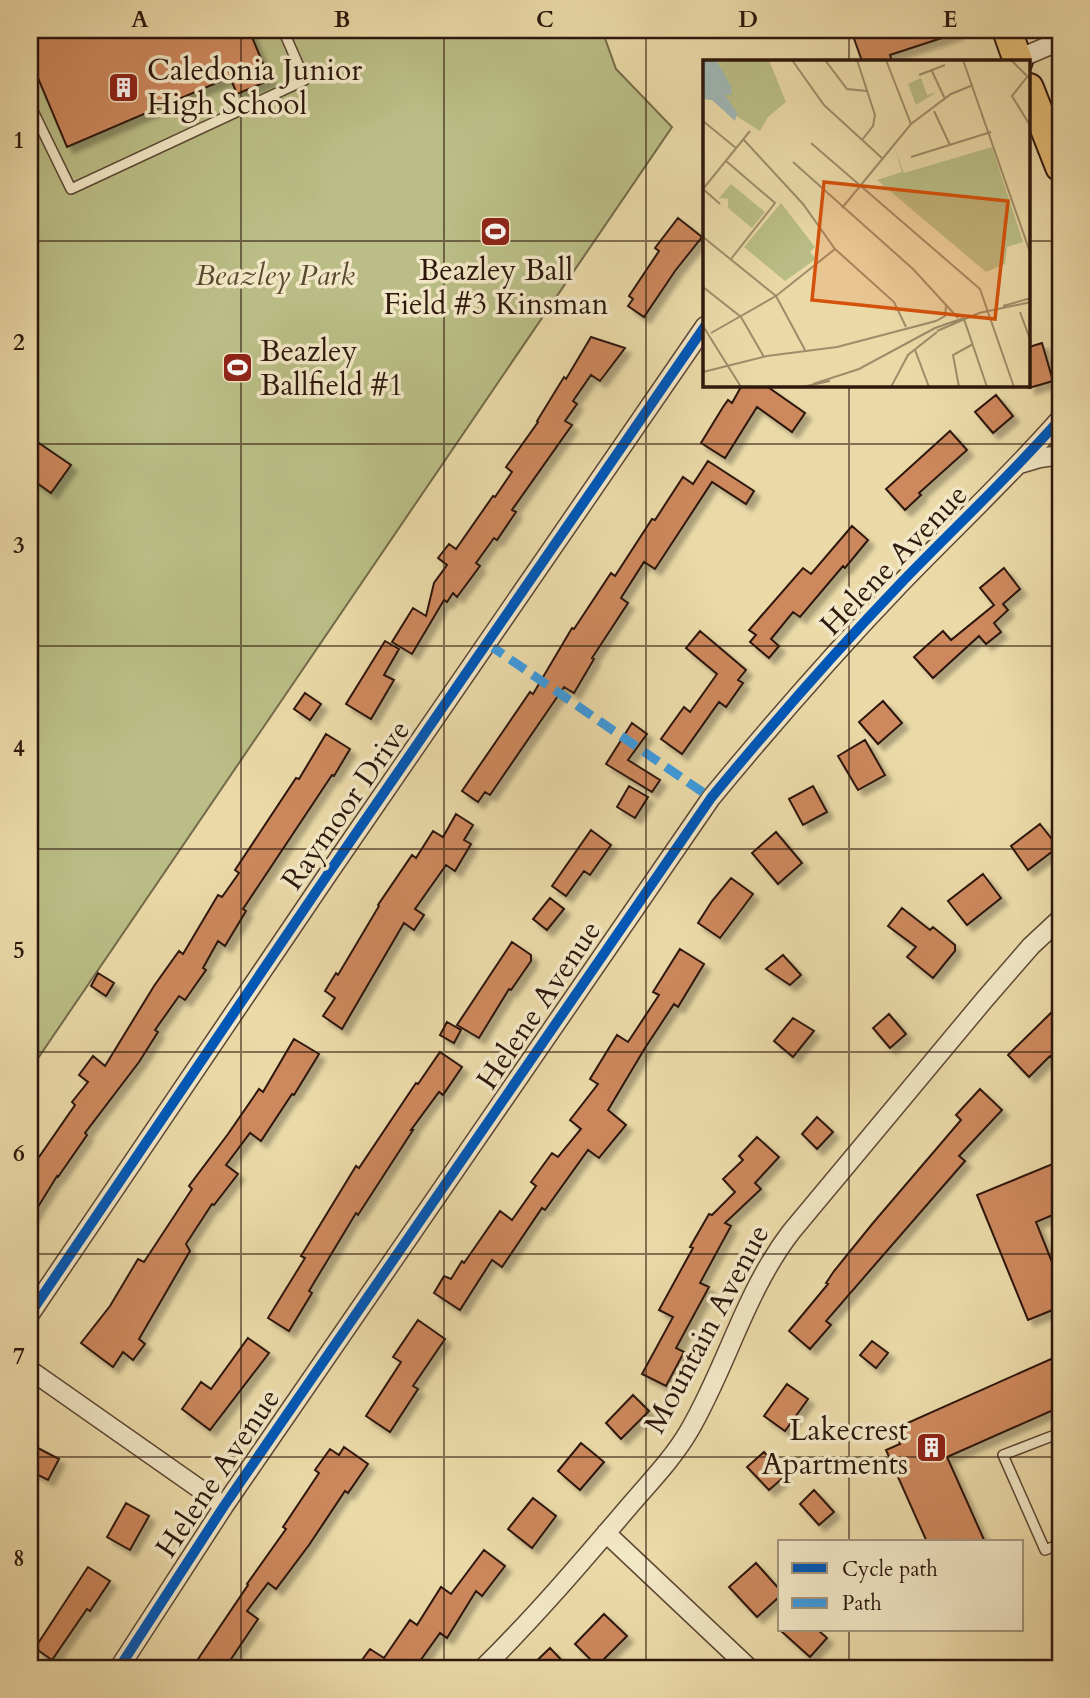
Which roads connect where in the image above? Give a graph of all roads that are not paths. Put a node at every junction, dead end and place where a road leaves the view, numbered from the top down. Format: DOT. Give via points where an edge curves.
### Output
graph roads {
  1 [pos="283,30"];
  2 [pos="1007,30"];
  3 [pos="1060,41"];
  4 [pos="1016,60"];
  5 [pos="1018,60"];
  6 [pos="1030,91"];
  7 [pos="30,105"];
  8 [pos="1060,167"];
  9 [pos="703,329"];
  10 [pos="1060,419"];
  11 [pos="1060,455"];
  12 [pos="1020,464"];
  13 [pos="1060,919"];
  14 [pos="30,1314"];
  15 [pos="30,1370"];
  16 [pos="1060,1433"];
  17 [pos="224,1506"];
  18 [pos="606,1533"];
  19 [pos="1060,1544"];
  20 [pos="119,1668"];
  21 [pos="482,1668"];
  22 [pos="749,1668"];
  1 -- 7 [label="lane" via="305,80 71,189"];
  2 -- 4 [label="main road"];
  3 -- 5 [label="street"];
  6 -- 8 [label="main road"];
  9 -- 14 [label="street, Raymoor Drive"];
  10 -- 12 [label="street, Helene Avenue"];
  11 -- 12 [label="street"];
  12 -- 17 [label="street, Helene Avenue" via="901,583 711,798"];
  13 -- 18 [label="street, Mountain Avenue" via="992,990 771,1259 687,1434"];
  15 -- 17 [label="street"];
  16 -- 19 [label="lane" via="1003,1455 1045,1550"];
  17 -- 20 [label="street, Helene Avenue"];
  18 -- 21 [label="street, Mountain Avenue"];
  18 -- 22 [label="street"];
}
